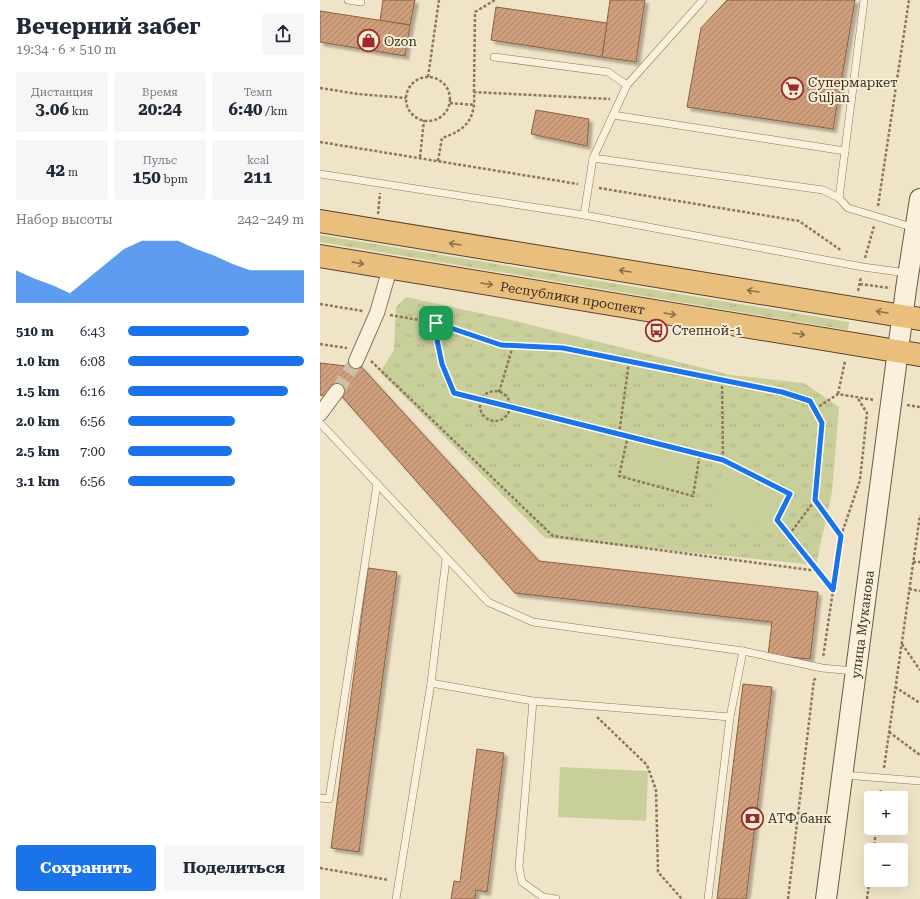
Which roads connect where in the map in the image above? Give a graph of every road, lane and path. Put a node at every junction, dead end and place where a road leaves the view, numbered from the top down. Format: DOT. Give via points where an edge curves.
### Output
graph roads {
  1 [pos="348,0"];
  2 [pos="361,0"];
  3 [pos="439,0"];
  4 [pos="494,0"];
  5 [pos="704,0"];
  6 [pos="864,0"];
  7 [pos="909,0"];
  8 [pos="494,57"];
  9 [pos="428,77"];
  10 [pos="626,85"];
  11 [pos="320,88"];
  12 [pos="474,92"];
  13 [pos="406,98"];
  14 [pos="620,99"];
  15 [pos="450,103"];
  16 [pos="475,105"];
  17 [pos="613,115"];
  18 [pos="424,120"];
  19 [pos="320,142"];
  20 [pos="845,151"];
  21 [pos="420,158"];
  22 [pos="593,158"];
  23 [pos="438,161"];
  24 [pos="320,174"];
  25 [pos="588,186"];
  26 [pos="839,198"];
  27 [pos="920,199"];
  28 [pos="584,215"];
  29 [pos="876,218"];
  30 [pos="320,222"];
  31 [pos="915,228"];
  32 [pos="320,256"];
  33 [pos="863,267"];
  34 [pos="390,268"];
  35 [pos="908,273"];
  36 [pos="320,304"];
  37 [pos="377,313"];
  38 [pos="911,317"];
  39 [pos="436,323"];
  40 [pos="320,344"];
  41 [pos="513,346"];
  42 [pos="899,350"];
  43 [pos="920,355"];
  44 [pos="358,356"];
  45 [pos="630,362"];
  46 [pos="722,380"];
  47 [pos="337,392"];
  48 [pos="499,392"];
  49 [pos="838,394"];
  50 [pos="857,397"];
  51 [pos="481,400"];
  52 [pos="510,407"];
  53 [pos="815,409"];
  54 [pos="320,414"];
  55 [pos="320,422"];
  56 [pos="619,434"];
  57 [pos="628,436"];
  58 [pos="700,454"];
  59 [pos="723,460"];
  60 [pos="377,484"];
  61 [pos="815,500"];
  62 [pos="920,515"];
  63 [pos="789,535"];
  64 [pos="841,536"];
  65 [pos="446,559"];
  66 [pos="913,562"];
  67 [pos="920,562"];
  68 [pos="818,571"];
  69 [pos="909,589"];
  70 [pos="833,590"];
  71 [pos="920,591"];
  72 [pos="902,644"];
  73 [pos="743,651"];
  74 [pos="822,668"];
  75 [pos="920,670"];
  76 [pos="855,671"];
  77 [pos="430,683"];
  78 [pos="895,687"];
  79 [pos="533,701"];
  80 [pos="920,703"];
  81 [pos="585,705"];
  82 [pos="730,717"];
  83 [pos="889,732"];
  84 [pos="920,755"];
  85 [pos="842,775"];
  86 [pos="882,778"];
  87 [pos="920,781"];
  88 [pos="881,791"];
  89 [pos="320,798"];
  90 [pos="320,868"];
  91 [pos="399,882"];
  92 [pos="869,887"];
  93 [pos="396,899"];
  94 [pos="556,899"];
  95 [pos="682,899"];
  96 [pos="708,899"];
  97 [pos="788,899"];
  98 [pos="826,899"];
  99 [pos="867,899"];
  1 -- 2 [label="lane"];
  3 -- 9 [label="path"];
  4 -- 12 [label="path" via="475,12"];
  5 -- 10 [label="lane"];
  6 -- 20 [label="lane"];
  7 -- 29 [label="path"];
  8 -- 10 [label="lane" via="608,72"];
  9 -- 13 [label="path" via="420,78 413,83"];
  9 -- 15 [label="path" via="443,82 449,92"];
  10 -- 14 [label="lane"];
  11 -- 13 [label="path"];
  12 -- 14 [label="path"];
  12 -- 16 [label="path"];
  13 -- 18 [label="path" via="412,114"];
  14 -- 17 [label="lane"];
  15 -- 16 [label="path"];
  15 -- 18 [label="path" via="445,114 438,119"];
  16 -- 23 [label="path" via="469,121 458,133 442,138"];
  17 -- 20 [label="lane"];
  17 -- 22 [label="lane"];
  18 -- 21 [label="path"];
  19 -- 21 [label="path"];
  20 -- 26 [label="lane"];
  21 -- 23 [label="path"];
  22 -- 25 [label="lane"];
  22 -- 26 [label="lane" via="823,190"];
  23 -- 25 [label="path"];
  24 -- 28 [label="lane"];
  25 -- 28 [label="lane"];
  25 -- 33 [label="path" via="800,221"];
  26 -- 29 [label="lane" via="848,208"];
  27 -- 31 [label="main road"];
  28 -- 33 [label="lane"];
  29 -- 31 [label="lane"];
  29 -- 33 [label="path"];
  38 -- 30 [label="highway, one-way"];
  31 -- 35 [label="main road"];
  32 -- 34 [label="highway, Республики проспект, one-way"];
  33 -- 35 [label="lane"];
  34 -- 37 [label="street"];
  34 -- 42 [label="highway, Республики проспект, one-way"];
  35 -- 38 [label="main road"];
  36 -- 37 [label="path"];
  37 -- 39 [label="path"];
  37 -- 44 [label="street"];
  38 -- 42 [label="main road, улица Муканова"];
  39 -- 41 [label="path" via="501,345"];
  39 -- 51 [label="path" via="442,364 454,393"];
  40 -- 44 [label="path"];
  41 -- 45 [label="path" via="563,348"];
  41 -- 48 [label="path"];
  42 -- 43 [label="highway, Республики проспект"];
  42 -- 76 [label="main road, улица Муканова"];
  44 -- 68 [label="path" via="554,536"];
  45 -- 46 [label="path"];
  45 -- 56 [label="path"];
  46 -- 53 [label="path" via="782,392 810,401"];
  46 -- 59 [label="path"];
  47 -- 54 [label="street"];
  48 -- 51 [label="path" via="488,392"];
  48 -- 52 [label="path" via="508,399"];
  49 -- 53 [label="path"];
  50 -- 64 [label="path" via="867,414 860,480"];
  51 -- 52 [label="path"];
  51 -- 52 [label="path" via="481,412 486,418 494,421 507,414"];
  52 -- 56 [label="path"];
  53 -- 61 [label="path" via="822,423"];
  55 -- 60 [label="lane"];
  56 -- 57 [label="path"];
  57 -- 58 [label="path"];
  57 -- 58 [label="path" via="619,476 694,496"];
  58 -- 59 [label="path"];
  59 -- 63 [label="path" via="790,494 777,520"];
  60 -- 65 [label="lane"];
  60 -- 89 [label="lane" via="329,799"];
  61 -- 63 [label="path"];
  61 -- 64 [label="path"];
  62 -- 66 [label="path"];
  63 -- 68 [label="path"];
  64 -- 70 [label="path"];
  65 -- 73 [label="lane" via="488,602 533,622"];
  65 -- 77 [label="lane"];
  66 -- 67 [label="path"];
  66 -- 69 [label="path"];
  68 -- 70 [label="path"];
  69 -- 71 [label="path"];
  69 -- 72 [label="path"];
  70 -- 74 [label="path"];
  72 -- 75 [label="path"];
  72 -- 78 [label="path"];
  73 -- 74 [label="lane"];
  73 -- 82 [label="lane"];
  74 -- 76 [label="lane"];
  74 -- 97 [label="path" via="814,680"];
  76 -- 85 [label="main road, улица Муканова"];
  77 -- 79 [label="lane"];
  77 -- 91 [label="lane"];
  78 -- 80 [label="path"];
  78 -- 83 [label="path"];
  79 -- 81 [label="lane"];
  79 -- 94 [label="lane" via="519,867 522,882 543,897"];
  81 -- 82 [label="lane"];
  81 -- 95 [label="path" via="646,765 656,790 658,872"];
  82 -- 96 [label="lane"];
  83 -- 84 [label="path"];
  83 -- 86 [label="path"];
  85 -- 86 [label="lane"];
  85 -- 98 [label="main road, улица Муканова"];
  86 -- 87 [label="lane"];
  86 -- 88 [label="path"];
  90 -- 91 [label="path"];
  91 -- 93 [label="lane"];
  92 -- 99 [label="path"];
}
